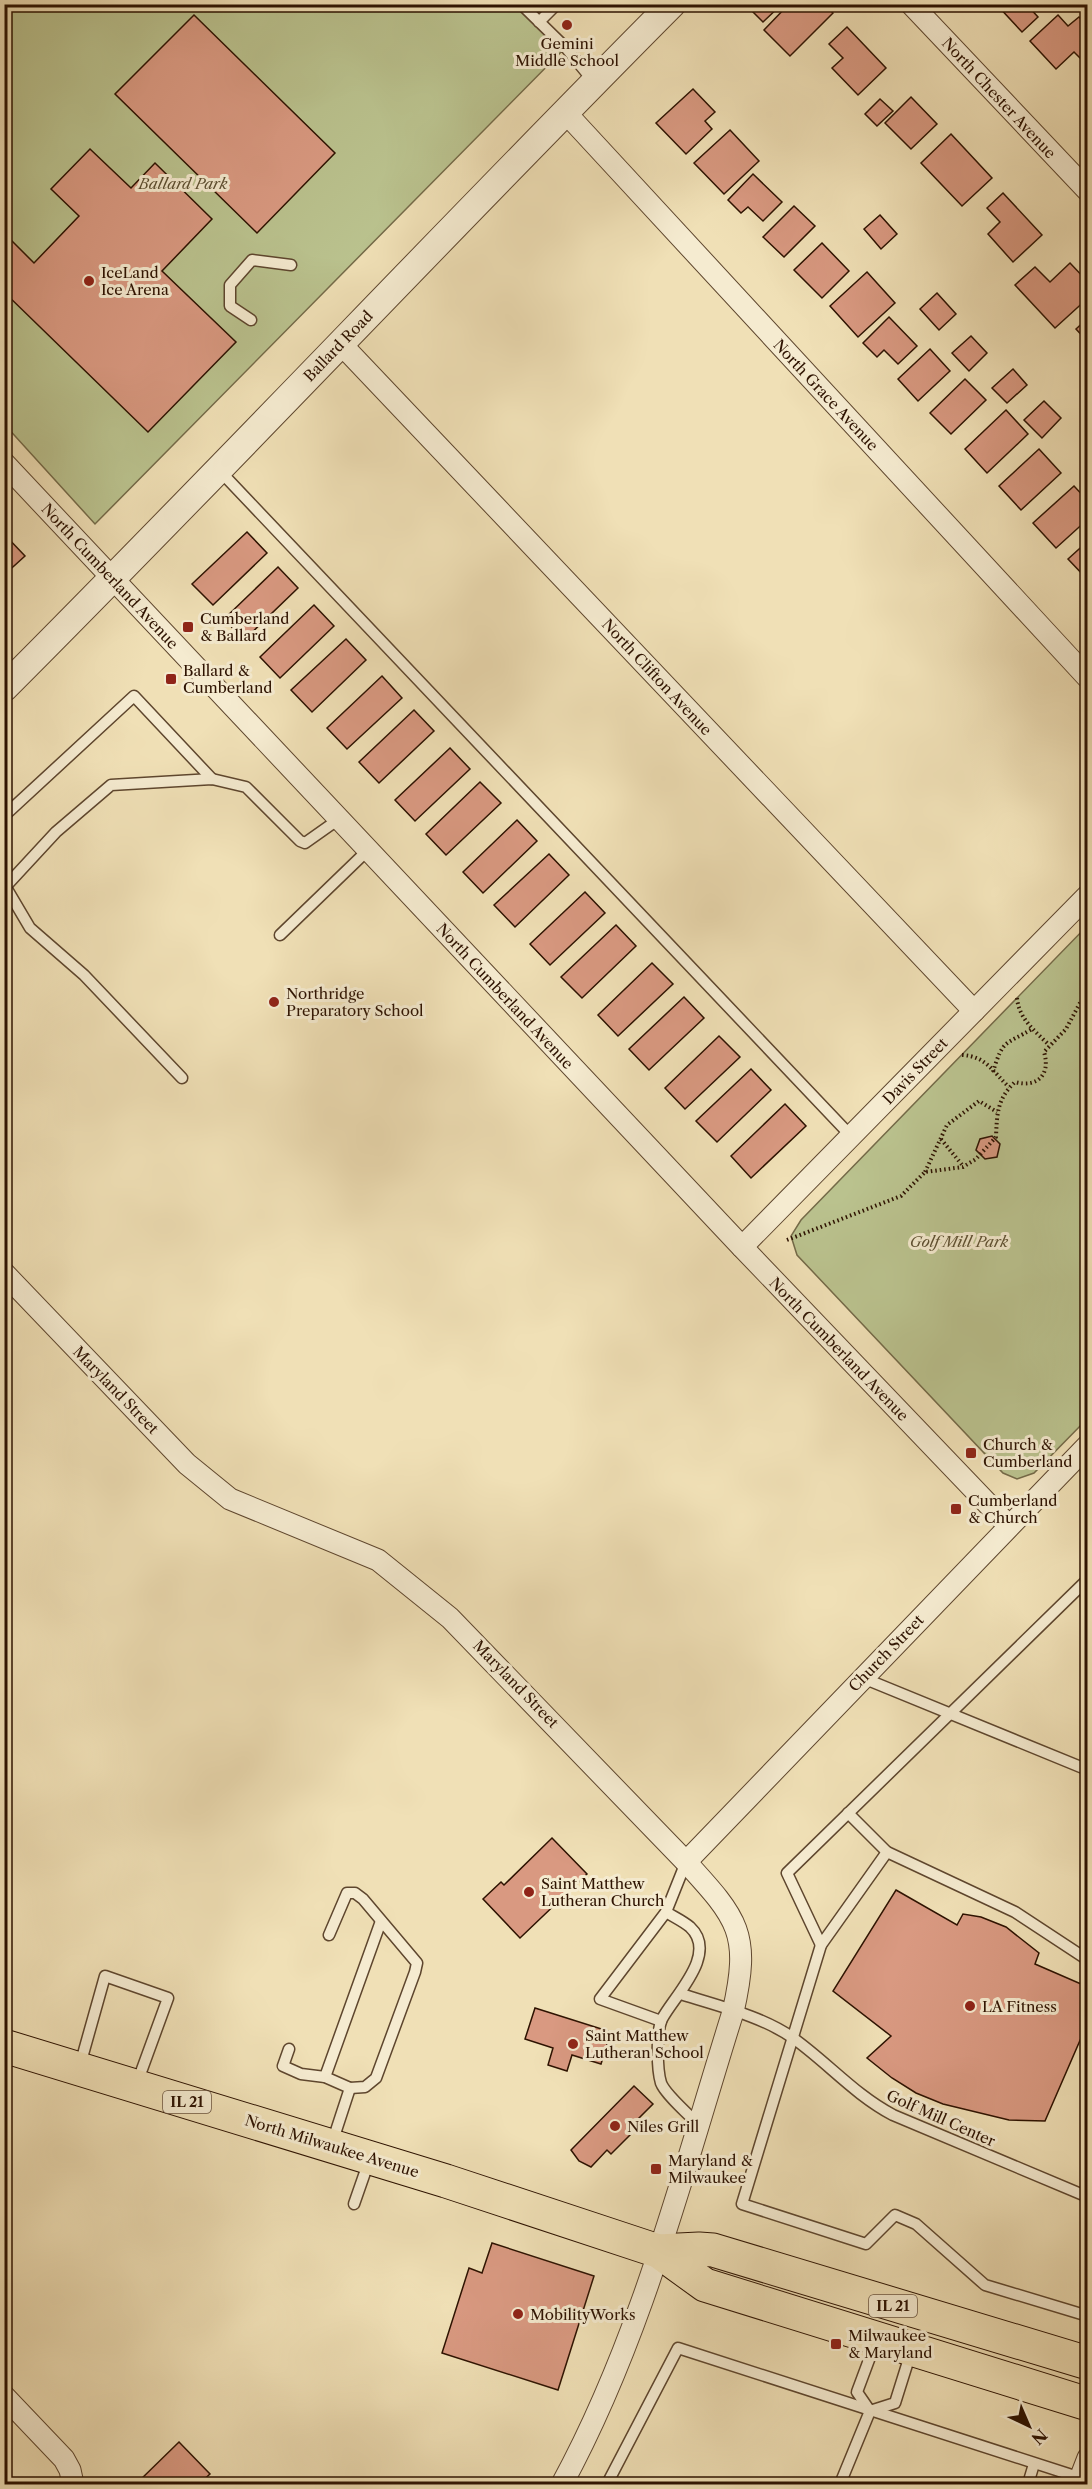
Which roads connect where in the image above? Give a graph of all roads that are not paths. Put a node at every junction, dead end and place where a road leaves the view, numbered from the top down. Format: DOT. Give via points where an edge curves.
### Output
graph roads {
  1 [pos="521,4"];
  2 [pos="556,4"];
  3 [pos="672,4"];
  4 [pos="911,4"];
  5 [pos="539,22"];
  6 [pos="594,82"];
  7 [pos="564,112"];
  8 [pos="1088,191"];
  9 [pos="291,265"];
  10 [pos="251,320"];
  11 [pos="341,344"];
  12 [pos="4,463"];
  13 [pos="219,470"];
  14 [pos="113,579"];
  15 [pos="1088,678"];
  16 [pos="4,688"];
  17 [pos="212,779"];
  18 [pos="4,816"];
  19 [pos="339,819"];
  20 [pos="368,850"];
  21 [pos="5,885"];
  22 [pos="1088,895"];
  23 [pos="280,935"];
  24 [pos="974,1011"];
  25 [pos="182,1078"];
  26 [pos="851,1136"];
  27 [pos="742,1247"];
  28 [pos="4,1273"];
  29 [pos="1088,1445"];
  30 [pos="1008,1526"];
  31 [pos="1088,1579"];
  32 [pos="862,1678"];
  33 [pos="951,1714"];
  34 [pos="1088,1770"];
  35 [pos="848,1814"];
  36 [pos="886,1852"];
  37 [pos="686,1862"];
  38 [pos="666,1912"];
  39 [pos="381,1921"];
  40 [pos="329,1935"];
  41 [pos="821,1945"];
  42 [pos="1088,1960"];
  43 [pos="681,1994"];
  44 [pos="733,2012"];
  45 [pos="661,2021"];
  46 [pos="793,2038"];
  47 [pos="4,2046"];
  48 [pos="288,2049"];
  49 [pos="79,2069"];
  50 [pos="325,2077"];
  51 [pos="135,2086"];
  52 [pos="350,2088"];
  53 [pos="698,2124"];
  54 [pos="331,2146"];
  55 [pos="370,2158"];
  56 [pos="1088,2197"];
  57 [pos="354,2204"];
  58 [pos="658,2251"];
  59 [pos="1088,2316"];
  60 [pos="877,2339"];
  61 [pos="912,2350"];
  62 [pos="1088,2363"];
  63 [pos="4,2396"];
  64 [pos="1088,2404"];
  65 [pos="870,2411"];
  66 [pos="1088,2458"];
  67 [pos="1034,2463"];
  68 [pos="1082,2481"];
  69 [pos="73,2484"];
  70 [pos="562,2484"];
  71 [pos="607,2484"];
  72 [pos="840,2484"];
  73 [pos="1028,2484"];
  1 -- 5 [label="lane"];
  2 -- 5 [label="lane"];
  3 -- 6 [label="street, Ballard Road"];
  4 -- 8 [label="street, North Chester Avenue"];
  5 -- 6 [label="lane"];
  6 -- 7 [label="street, Ballard Road"];
  7 -- 11 [label="street, Ballard Road"];
  7 -- 15 [label="street, North Grace Avenue"];
  9 -- 10 [label="lane" via="252,260 230,285 230,306"];
  11 -- 13 [label="street, Ballard Road"];
  11 -- 24 [label="street, North Clifton Avenue"];
  12 -- 14 [label="street, North Cumberland Avenue"];
  13 -- 14 [label="street, Ballard Road"];
  13 -- 26 [label="lane"];
  14 -- 16 [label="street, Ballard Road"];
  14 -- 19 [label="street, North Cumberland Avenue"];
  17 -- 18 [label="lane" via="134,696"];
  17 -- 19 [label="lane" via="246,787 303,842"];
  17 -- 21 [label="lane" via="111,785 56,832"];
  19 -- 20 [label="street, North Cumberland Avenue"];
  20 -- 23 [label="lane"];
  20 -- 27 [label="street, North Cumberland Avenue"];
  21 -- 25 [label="lane" via="30,928 84,975"];
  22 -- 24 [label="street, Davis Street"];
  24 -- 26 [label="street, Davis Street"];
  26 -- 27 [label="street, Davis Street"];
  27 -- 30 [label="street, North Cumberland Avenue"];
  28 -- 37 [label="street, Maryland Street" via="187,1464 230,1499 378,1560 450,1617"];
  29 -- 30 [label="street, Church Street"];
  30 -- 32 [label="street, Church Street"];
  31 -- 33 [label="lane"];
  32 -- 33 [label="lane"];
  32 -- 37 [label="street, Church Street"];
  33 -- 34 [label="lane"];
  33 -- 35 [label="lane"];
  35 -- 36 [label="lane"];
  35 -- 41 [label="lane" via="787,1873"];
  36 -- 41 [label="lane"];
  36 -- 42 [label="lane" via="1015,1912"];
  37 -- 38 [label="lane"];
  37 -- 44 [label="street, Maryland Street" via="734,1920 742,1948 741,1978"];
  38 -- 43 [label="lane" via="691,1928 699,1945 694,1972"];
  38 -- 45 [label="lane" via="600,1999"];
  39 -- 40 [label="lane" via="363,1899 350,1892"];
  39 -- 50 [label="lane"];
  39 -- 52 [label="lane" via="417,1964 376,2078 366,2087"];
  41 -- 46 [label="lane"];
  43 -- 44 [label="lane, Golf Mill Center"];
  43 -- 45 [label="lane"];
  44 -- 46 [label="lane, Golf Mill Center"];
  44 -- 53 [label="street, Maryland Street"];
  45 -- 53 [label="lane" via="658,2048 662,2085"];
  46 -- 56 [label="lane, Golf Mill Center" via="871,2103 893,2115"];
  46 -- 59 [label="lane" via="742,2204 866,2244 895,2215 916,2224 985,2285"];
  47 -- 49 [label="main road, North Milwaukee Avenue / IL 21"];
  48 -- 50 [label="lane" via="283,2066"];
  49 -- 51 [label="main road, North Milwaukee Avenue / IL 21"];
  49 -- 51 [label="lane" via="105,1976 168,1998"];
  50 -- 52 [label="lane"];
  51 -- 54 [label="main road, North Milwaukee Avenue / IL 21"];
  52 -- 54 [label="lane"];
  53 -- 58 [label="street, Maryland Street"];
  54 -- 55 [label="main road, North Milwaukee Avenue / IL 21"];
  55 -- 57 [label="lane"];
  55 -- 58 [label="main road, North Milwaukee Avenue / IL 21"];
  58 -- 60 [label="main road, North Milwaukee Avenue / IL 21" via="705,2285"];
  58 -- 62 [label="main road, North Milwaukee Avenue / IL 21" via="713,2250"];
  58 -- 70 [label="street, Maryland Street" via="614,2376"];
  60 -- 61 [label="main road, North Milwaukee Avenue / IL 21"];
  60 -- 65 [label="lane" via="857,2392"];
  61 -- 64 [label="main road, North Milwaukee Avenue / IL 21"];
  61 -- 65 [label="lane" via="895,2403"];
  63 -- 69 [label="street" via="64,2459"];
  65 -- 67 [label="lane"];
  65 -- 71 [label="lane" via="678,2348"];
  65 -- 72 [label="lane"];
  66 -- 68 [label="street"];
  67 -- 68 [label="lane"];
  67 -- 73 [label="lane"];
}
